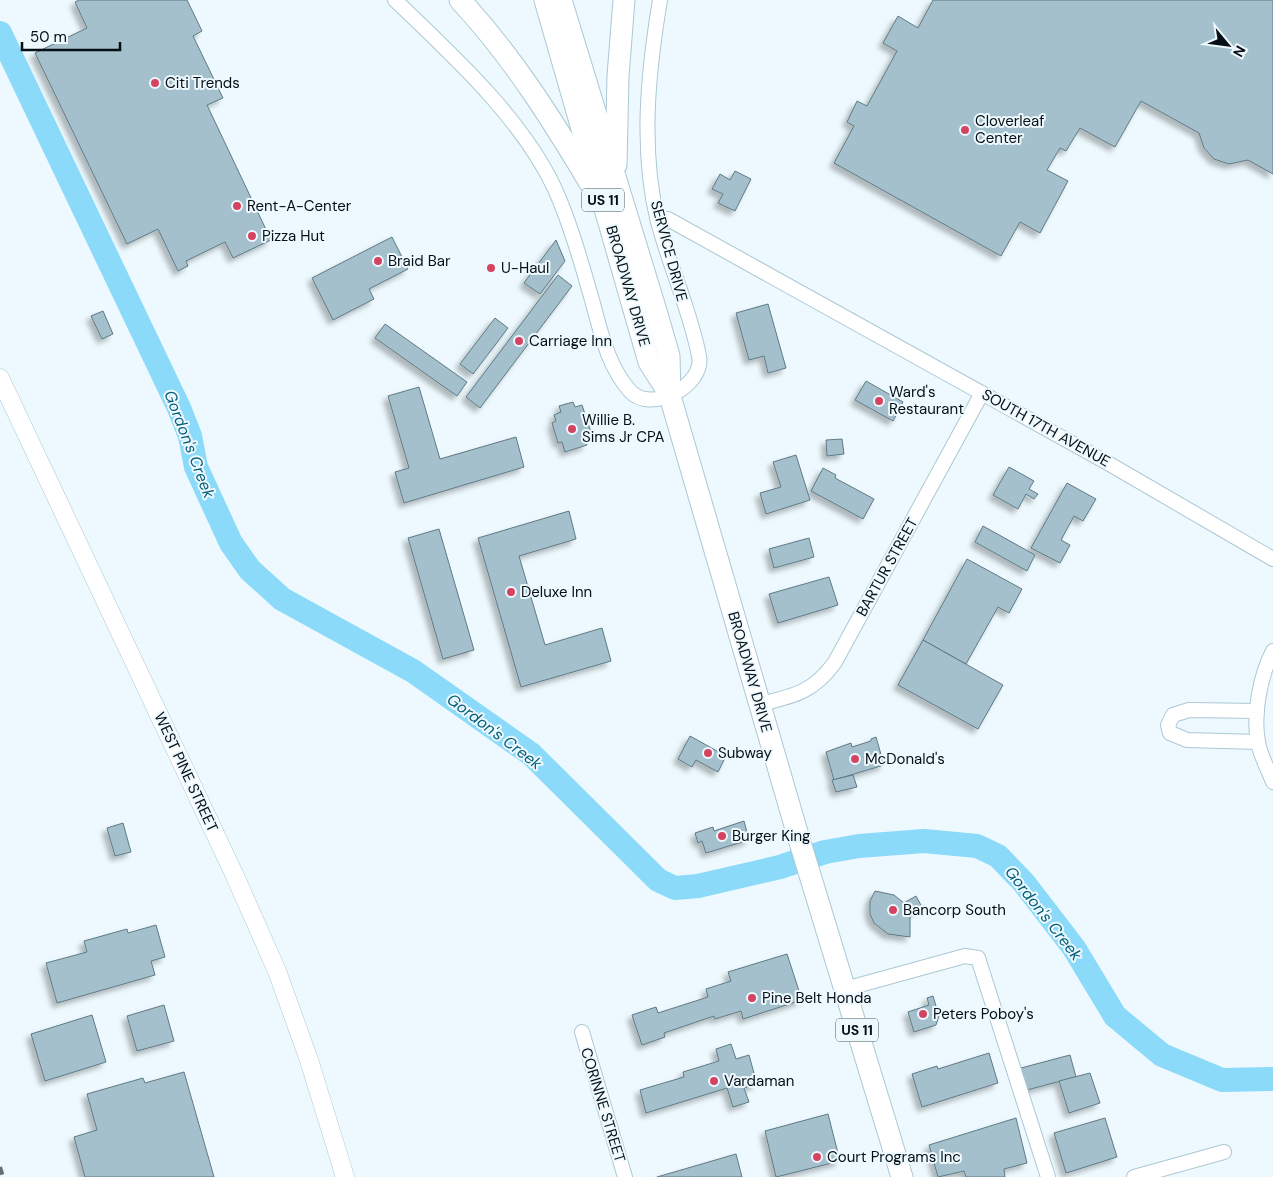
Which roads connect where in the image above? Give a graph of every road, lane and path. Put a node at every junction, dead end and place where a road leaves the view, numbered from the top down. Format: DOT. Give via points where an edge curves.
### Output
graph roads {
  1 [pos="395,0"];
  2 [pos="460,0"];
  3 [pos="544,0"];
  4 [pos="561,0"];
  5 [pos="624,0"];
  6 [pos="660,0"];
  7 [pos="616,185"];
  8 [pos="605,206"];
  9 [pos="658,220"];
  10 [pos="0,378"];
  11 [pos="982,393"];
  12 [pos="670,396"];
  13 [pos="1273,559"];
  14 [pos="1273,651"];
  15 [pos="760,704"];
  16 [pos="1257,711"];
  17 [pos="1258,742"];
  18 [pos="1273,782"];
  19 [pos="845,990"];
  20 [pos="582,1032"];
  21 [pos="1224,1152"];
  22 [pos="345,1177"];
  23 [pos="625,1177"];
  24 [pos="902,1177"];
  25 [pos="1048,1177"];
  26 [pos="1134,1177"];
  1 -- 12 [label="street" via="504,112 540,162 554,189 575,246 616,374 632,394 648,400"];
  2 -- 8 [label="main road" via="506,53 538,98"];
  3 -- 8 [label="main road, BROADWAY DRIVE / US 11"];
  4 -- 7 [label="main road, BROADWAY DRIVE / US 11"];
  5 -- 7 [label="main road" via="618,76"];
  6 -- 9 [label="street, SERVICE DRIVE" via="648,118 649,157"];
  7 -- 12 [label="main road, BROADWAY DRIVE / US 11" via="669,356"];
  8 -- 12 [label="main road, BROADWAY DRIVE / US 11" via="649,362"];
  9 -- 11 [label="street, SOUTH 17TH AVENUE" via="668,219"];
  9 -- 12 [label="street, SERVICE DRIVE" via="697,344 700,366 691,382"];
  10 -- 22 [label="street, WEST PINE STREET" via="277,971"];
  11 -- 13 [label="street, SOUTH 17TH AVENUE"];
  11 -- 15 [label="street, BARTUR STREET" via="835,662 822,680 806,691"];
  12 -- 15 [label="main road, BROADWAY DRIVE / US 11"];
  14 -- 16 [label="street" via="1262,678"];
  15 -- 19 [label="main road, BROADWAY DRIVE / US 11"];
  16 -- 17 [label="street"];
  16 -- 17 [label="street" via="1189,710 1173,714 1168,725 1170,733 1187,740"];
  17 -- 18 [label="street"];
  19 -- 24 [label="main road, BROADWAY DRIVE / US 11"];
  19 -- 25 [label="street" via="965,956 978,958"];
  20 -- 23 [label="street, CORINNE STREET"];
  21 -- 26 [label="street"];
}
